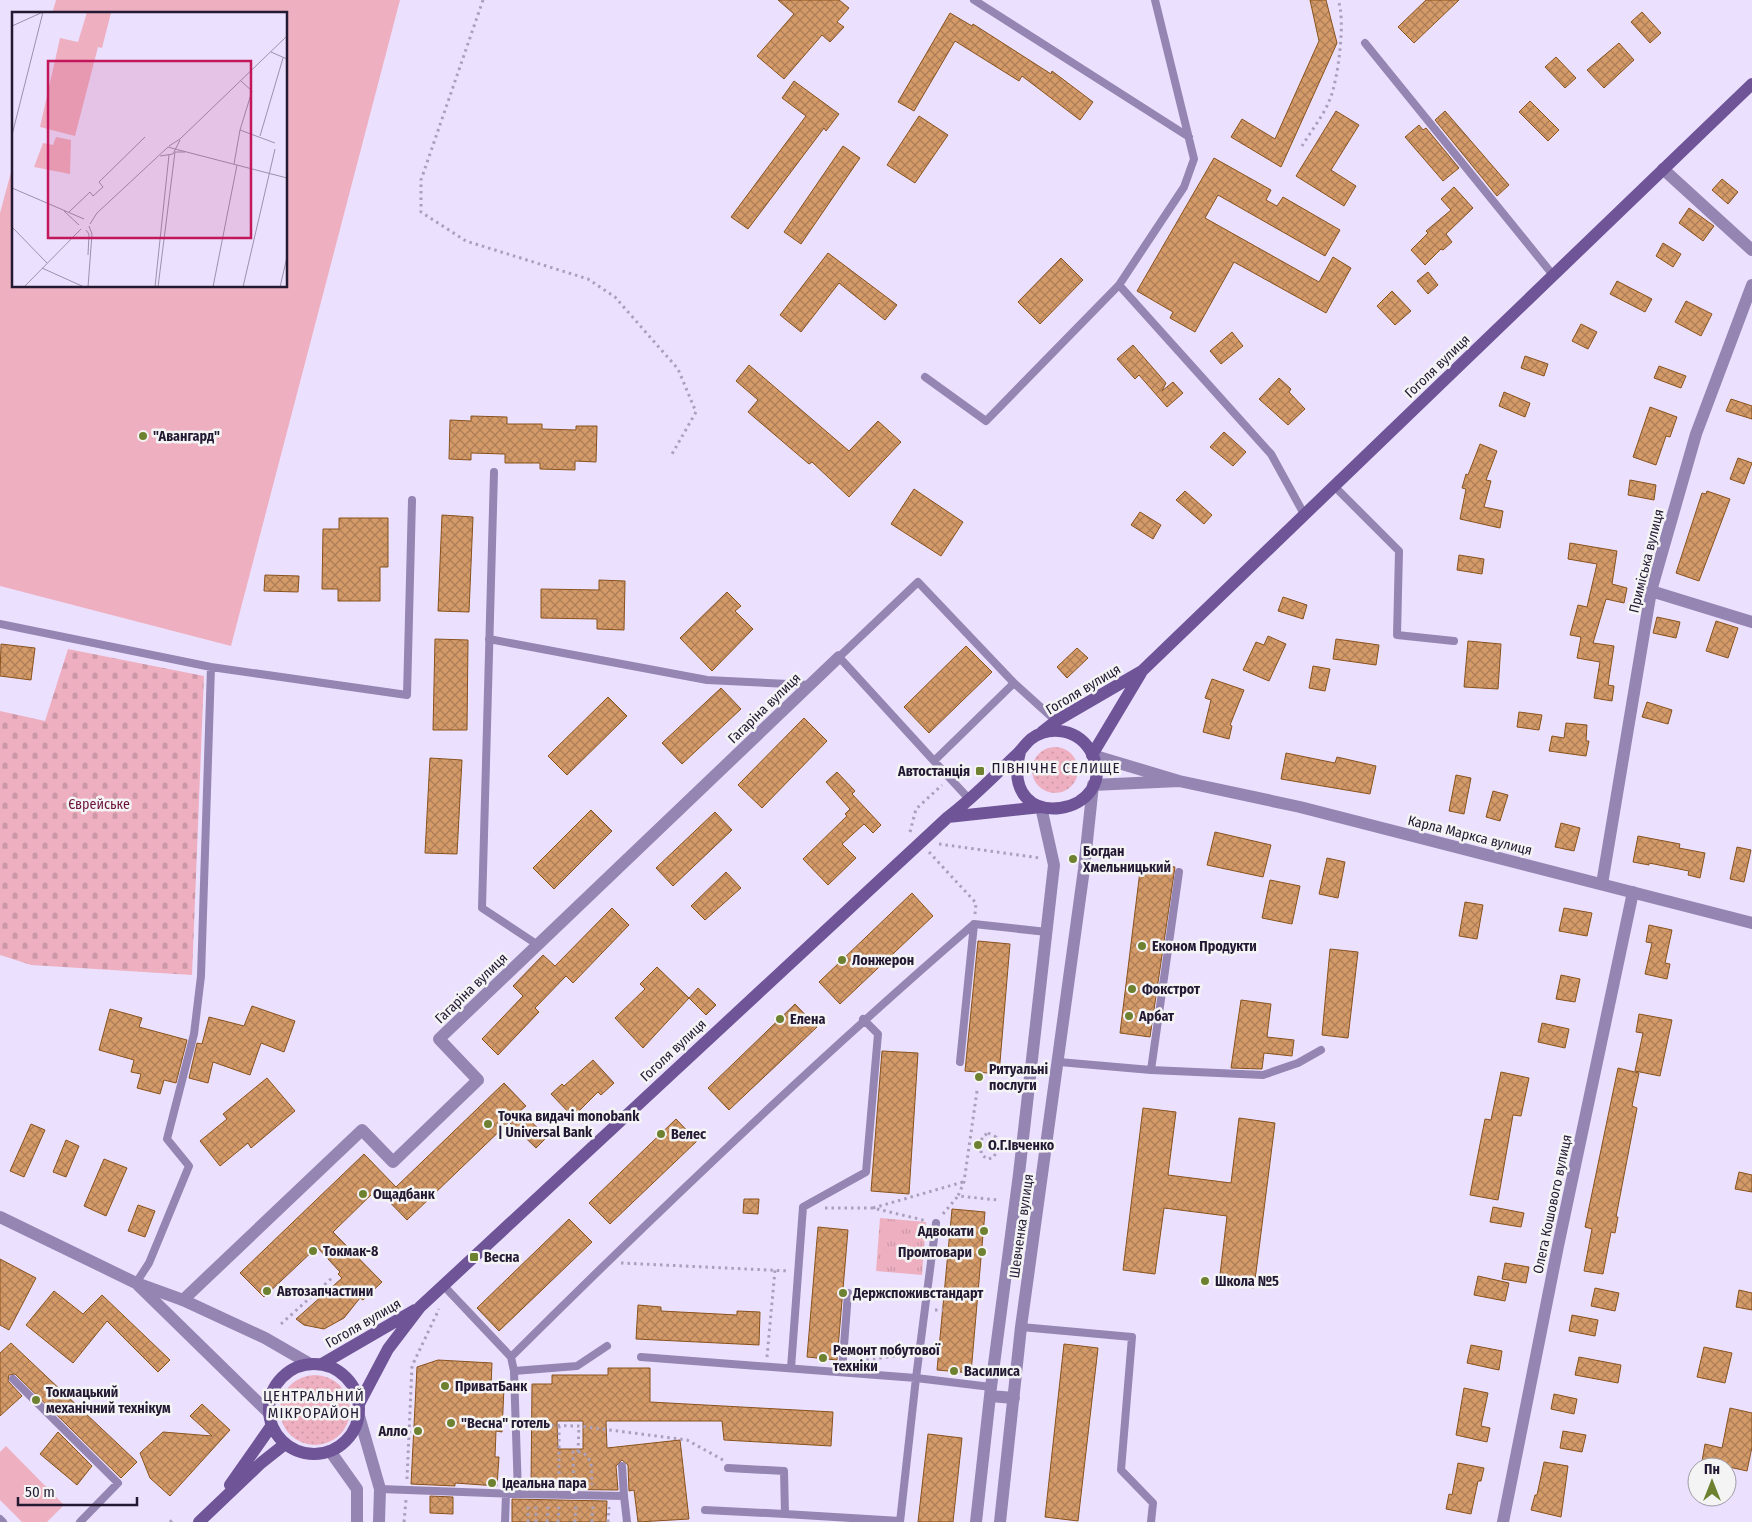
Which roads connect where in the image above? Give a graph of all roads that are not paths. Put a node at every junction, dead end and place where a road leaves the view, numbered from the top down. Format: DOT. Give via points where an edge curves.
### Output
graph roads {
  1 [pos="974,0"];
  2 [pos="1155,0"];
  3 [pos="1365,43"];
  4 [pos="1752,84"];
  5 [pos="1189,137"];
  6 [pos="1663,169"];
  7 [pos="1752,250"];
  8 [pos="1553,275"];
  9 [pos="1752,284"];
  10 [pos="1119,285"];
  11 [pos="925,377"];
  12 [pos="494,472"];
  13 [pos="1334,486"];
  14 [pos="412,500"];
  15 [pos="1304,514"];
  16 [pos="1651,590"];
  17 [pos="1752,622"];
  18 [pos="0,624"];
  19 [pos="489,639"];
  20 [pos="1454,641"];
  21 [pos="839,657"];
  22 [pos="211,667"];
  23 [pos="1142,670"];
  24 [pos="1014,683"];
  25 [pos="810,684"];
  26 [pos="1056,721"];
  27 [pos="1040,734"];
  28 [pos="1020,752"];
  29 [pos="1092,754"];
  30 [pos="934,761"];
  31 [pos="1179,781"];
  32 [pos="1093,785"];
  33 [pos="970,800"];
  34 [pos="1041,807"];
  35 [pos="948,817"];
  36 [pos="1179,872"];
  37 [pos="1602,884"];
  38 [pos="1633,892"];
  39 [pos="1752,923"];
  40 [pos="974,924"];
  41 [pos="1047,932"];
  42 [pos="538,945"];
  43 [pos="863,1019"];
  44 [pos="1321,1050"];
  45 [pos="960,1062"];
  46 [pos="1058,1062"];
  47 [pos="1151,1070"];
  48 [pos="0,1217"];
  49 [pos="936,1223"];
  50 [pos="136,1283"];
  51 [pos="446,1288"];
  52 [pos="848,1294"];
  53 [pos="183,1300"];
  54 [pos="420,1307"];
  55 [pos="1021,1327"];
  56 [pos="607,1346"];
  57 [pos="511,1357"];
  58 [pos="641,1358"];
  59 [pos="316,1364"];
  60 [pos="791,1368"];
  61 [pos="842,1368"];
  62 [pos="514,1371"];
  63 [pos="916,1378"];
  64 [pos="13,1379"];
  65 [pos="990,1391"];
  66 [pos="1014,1398"];
  67 [pos="359,1410"];
  68 [pos="270,1419"];
  69 [pos="285,1444"];
  70 [pos="330,1451"];
  71 [pos="622,1466"];
  72 [pos="728,1468"];
  73 [pos="380,1489"];
  74 [pos="506,1494"];
  75 [pos="518,1494"];
  76 [pos="624,1496"];
  77 [pos="219,1502"];
  78 [pos="705,1510"];
  79 [pos="785,1514"];
  80 [pos="0,1519"];
  81 [pos="900,1521"];
  82 [pos="3,1522"];
  83 [pos="80,1522"];
  84 [pos="199,1522"];
  85 [pos="357,1522"];
  86 [pos="378,1522"];
  87 [pos="505,1522"];
  88 [pos="628,1522"];
  89 [pos="976,1522"];
  90 [pos="1000,1522"];
  91 [pos="1151,1522"];
  92 [pos="1503,1522"];
  1 -- 5 [label="lane"];
  2 -- 5 [label="lane"];
  3 -- 8 [label="lane"];
  4 -- 6 [label="main road, Гоголя вулиця"];
  5 -- 10 [label="lane" via="1194,159 1184,187"];
  6 -- 7 [label="street"];
  6 -- 8 [label="main road, Гоголя вулиця"];
  8 -- 13 [label="main road, Гоголя вулиця"];
  9 -- 16 [label="street, Приміська вулиця" via="1696,434"];
  10 -- 11 [label="lane" via="986,421"];
  10 -- 15 [label="lane" via="1270,454"];
  12 -- 19 [label="lane"];
  13 -- 15 [label="main road, Гоголя вулиця"];
  13 -- 20 [label="lane" via="1399,550 1397,635"];
  14 -- 22 [label="lane" via="407,695"];
  15 -- 23 [label="main road, Гоголя вулиця"];
  16 -- 17 [label="street"];
  16 -- 37 [label="street, Приміська вулиця"];
  18 -- 22 [label="lane"];
  19 -- 25 [label="lane" via="707,680"];
  19 -- 42 [label="lane" via="482,908"];
  21 -- 24 [label="lane" via="918,582"];
  21 -- 25 [label="street, Гагаріна вулиця"];
  21 -- 30 [label="lane"];
  22 -- 50 [label="lane" via="201,976 194,1034 166,1139 189,1166 149,1263"];
  23 -- 26 [label="main road, Гоголя вулиця"];
  23 -- 29 [label="main road, Гоголя вулиця"];
  24 -- 26 [label="lane"];
  24 -- 30 [label="lane"];
  25 -- 42 [label="street, Гагаріна вулиця"];
  26 -- 27 [label="main road, Гоголя вулиця"];
  27 -- 28 [label="main road, Гоголя вулиця"];
  27 -- 29 [label="main road, Гоголя вулиця" via="1050,731 1071,733 1084,742"];
  28 -- 33 [label="main road, Гоголя вулиця"];
  28 -- 34 [label="main road" via="1016,765 1019,785 1032,802"];
  29 -- 31 [label="street, Карла Маркса вулиця"];
  29 -- 32 [label="main road"];
  30 -- 33 [label="lane"];
  31 -- 32 [label="street, Карла Маркса вулиця"];
  31 -- 37 [label="street, Карла Маркса вулиця"];
  32 -- 34 [label="main road" via="1080,801 1071,806 1061,809"];
  32 -- 46 [label="street, Шевченка вулиця"];
  33 -- 35 [label="main road, Гоголя вулиця"];
  34 -- 35 [label="main road"];
  34 -- 41 [label="street, Шевченка вулиця" via="1054,865"];
  35 -- 51 [label="main road, Гоголя вулиця"];
  36 -- 47 [label="lane"];
  37 -- 38 [label="street, Карла Маркса вулиця"];
  38 -- 39 [label="street, Карла Маркса вулиця"];
  38 -- 92 [label="street, Олега Кошового вулиця"];
  40 -- 41 [label="lane"];
  40 -- 43 [label="lane"];
  40 -- 45 [label="lane"];
  41 -- 65 [label="street, Шевченка вулиця"];
  42 -- 53 [label="street, Гагаріна вулиця" via="439,1039 478,1080 392,1162 362,1130"];
  43 -- 57 [label="lane"];
  43 -- 60 [label="lane" via="878,1034 866,1172 803,1207"];
  44 -- 47 [label="lane" via="1298,1063 1263,1075"];
  46 -- 47 [label="lane"];
  46 -- 55 [label="street, Шевченка вулиця"];
  48 -- 50 [label="street"];
  49 -- 63 [label="lane"];
  50 -- 53 [label="street"];
  50 -- 68 [label="street"];
  51 -- 54 [label="main road, Гоголя вулиця"];
  51 -- 57 [label="lane"];
  52 -- 61 [label="lane"];
  53 -- 59 [label="street"];
  54 -- 59 [label="main road, Гоголя вулиця"];
  54 -- 67 [label="main road, Гоголя вулиця" via="388,1349"];
  55 -- 66 [label="street, Шевченка вулиця"];
  55 -- 91 [label="lane" via="1132,1337 1121,1470 1153,1502"];
  56 -- 62 [label="lane" via="577,1366"];
  57 -- 62 [label="lane"];
  58 -- 60 [label="lane"];
  59 -- 67 [label="main road" via="343,1374 351,1382"];
  59 -- 68 [label="main road" via="293,1369 279,1380 273,1390"];
  60 -- 61 [label="lane"];
  61 -- 63 [label="lane"];
  62 -- 75 [label="lane"];
  63 -- 65 [label="lane"];
  63 -- 81 [label="lane"];
  64 -- 83 [label="lane" via="118,1483"];
  65 -- 66 [label="street"];
  65 -- 89 [label="street, Шевченка вулиця"];
  66 -- 90 [label="street, Шевченка вулиця"];
  67 -- 70 [label="main road" via="349,1438"];
  67 -- 73 [label="street"];
  68 -- 69 [label="main road"];
  68 -- 77 [label="main road"];
  69 -- 70 [label="main road" via="307,1454"];
  69 -- 77 [label="main road"];
  70 -- 85 [label="street" via="357,1489"];
  71 -- 76 [label="lane"];
  72 -- 79 [label="lane" via="784,1471"];
  73 -- 74 [label="lane"];
  73 -- 86 [label="street"];
  74 -- 75 [label="lane"];
  74 -- 87 [label="lane"];
  75 -- 76 [label="lane"];
  76 -- 88 [label="lane"];
  77 -- 84 [label="main road"];
  78 -- 79 [label="lane"];
  79 -- 81 [label="lane"];
  80 -- 82 [label="lane"];
}
